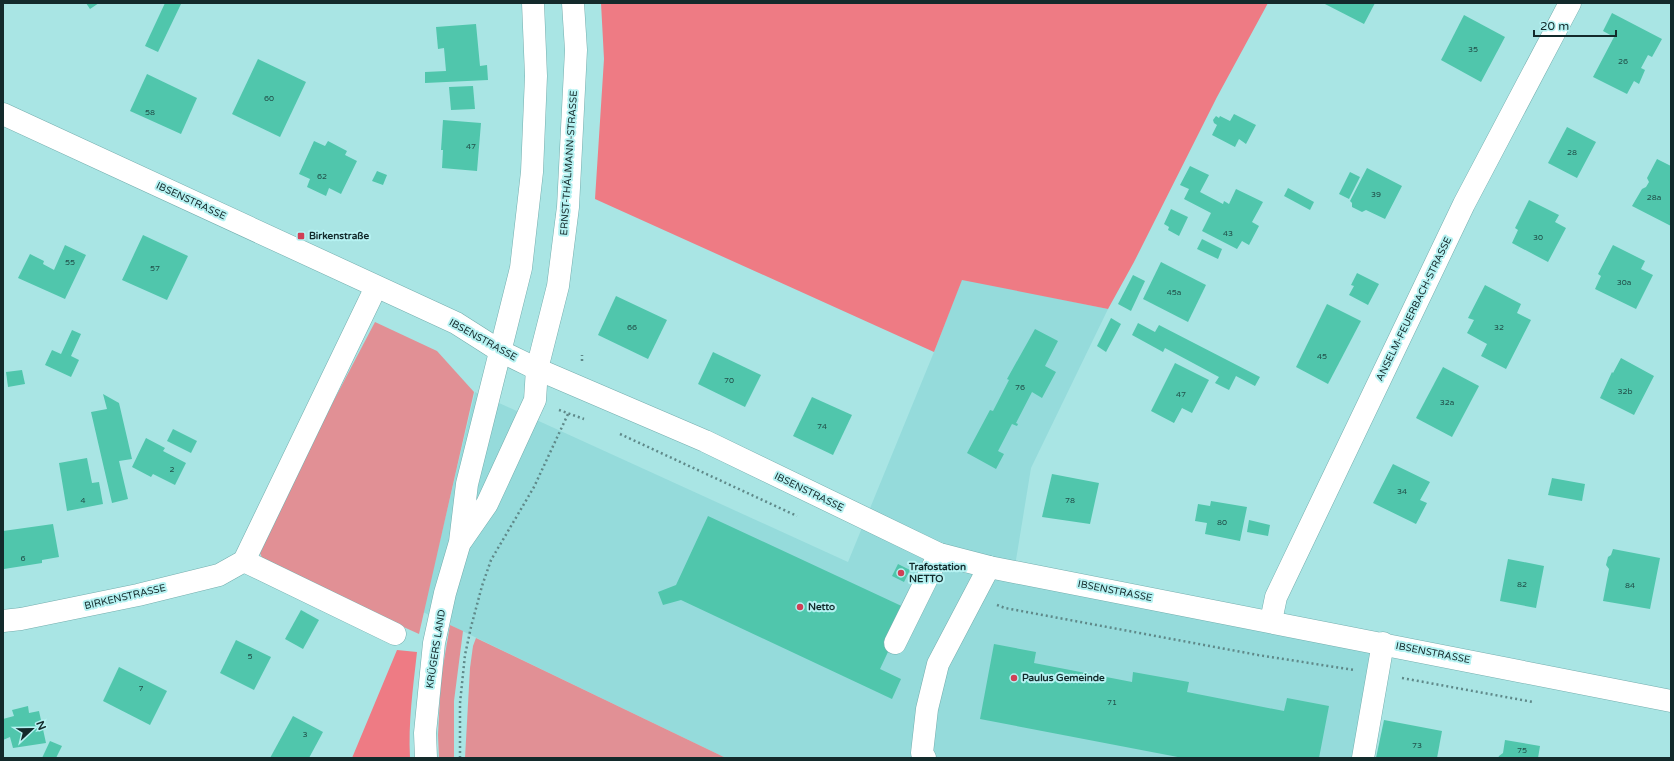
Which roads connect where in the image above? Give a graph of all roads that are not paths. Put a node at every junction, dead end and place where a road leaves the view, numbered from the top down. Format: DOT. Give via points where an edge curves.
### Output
graph roads {
  1 [pos="533,3"];
  2 [pos="573,3"];
  3 [pos="1570,3"];
  4 [pos="3,114"];
  5 [pos="376,287"];
  6 [pos="500,351"];
  7 [pos="538,369"];
  8 [pos="460,542"];
  9 [pos="939,554"];
  10 [pos="244,561"];
  11 [pos="989,567"];
  12 [pos="3,621"];
  13 [pos="1271,621"];
  14 [pos="395,634"];
  15 [pos="895,643"];
  16 [pos="1383,643"];
  17 [pos="1671,701"];
  18 [pos="426,758"];
  19 [pos="925,758"];
  20 [pos="1363,758"];
  1 -- 6 [label="street" via="536,76 531,180 521,268"];
  2 -- 7 [label="street, ERNST-THÄLMANN-STRASSE" via="576,50 568,207 558,286"];
  3 -- 13 [label="street, ANSELM-FEUERBACH-STRASSE" via="1464,204 1276,597"];
  4 -- 5 [label="street, IBSENSTRASSE"];
  5 -- 6 [label="street, IBSENSTRASSE" via="456,323"];
  5 -- 10 [label="street"];
  6 -- 7 [label="street, IBSENSTRASSE"];
  6 -- 8 [label="street, KRÜGERS LAND" via="467,484"];
  7 -- 8 [label="street, KRÜGERS LAND" via="535,400 487,504"];
  7 -- 9 [label="street, IBSENSTRASSE" via="705,441"];
  8 -- 18 [label="street, KRÜGERS LAND" via="434,643 424,733"];
  9 -- 11 [label="street, IBSENSTRASSE"];
  9 -- 15 [label="street"];
  10 -- 12 [label="street, BIRKENSTRASSE" via="219,575 138,595"];
  10 -- 14 [label="street"];
  11 -- 13 [label="street, IBSENSTRASSE"];
  11 -- 19 [label="street" via="938,664 927,709 922,753"];
  13 -- 16 [label="street, IBSENSTRASSE"];
  16 -- 17 [label="street, IBSENSTRASSE"];
  16 -- 20 [label="street"];
}
